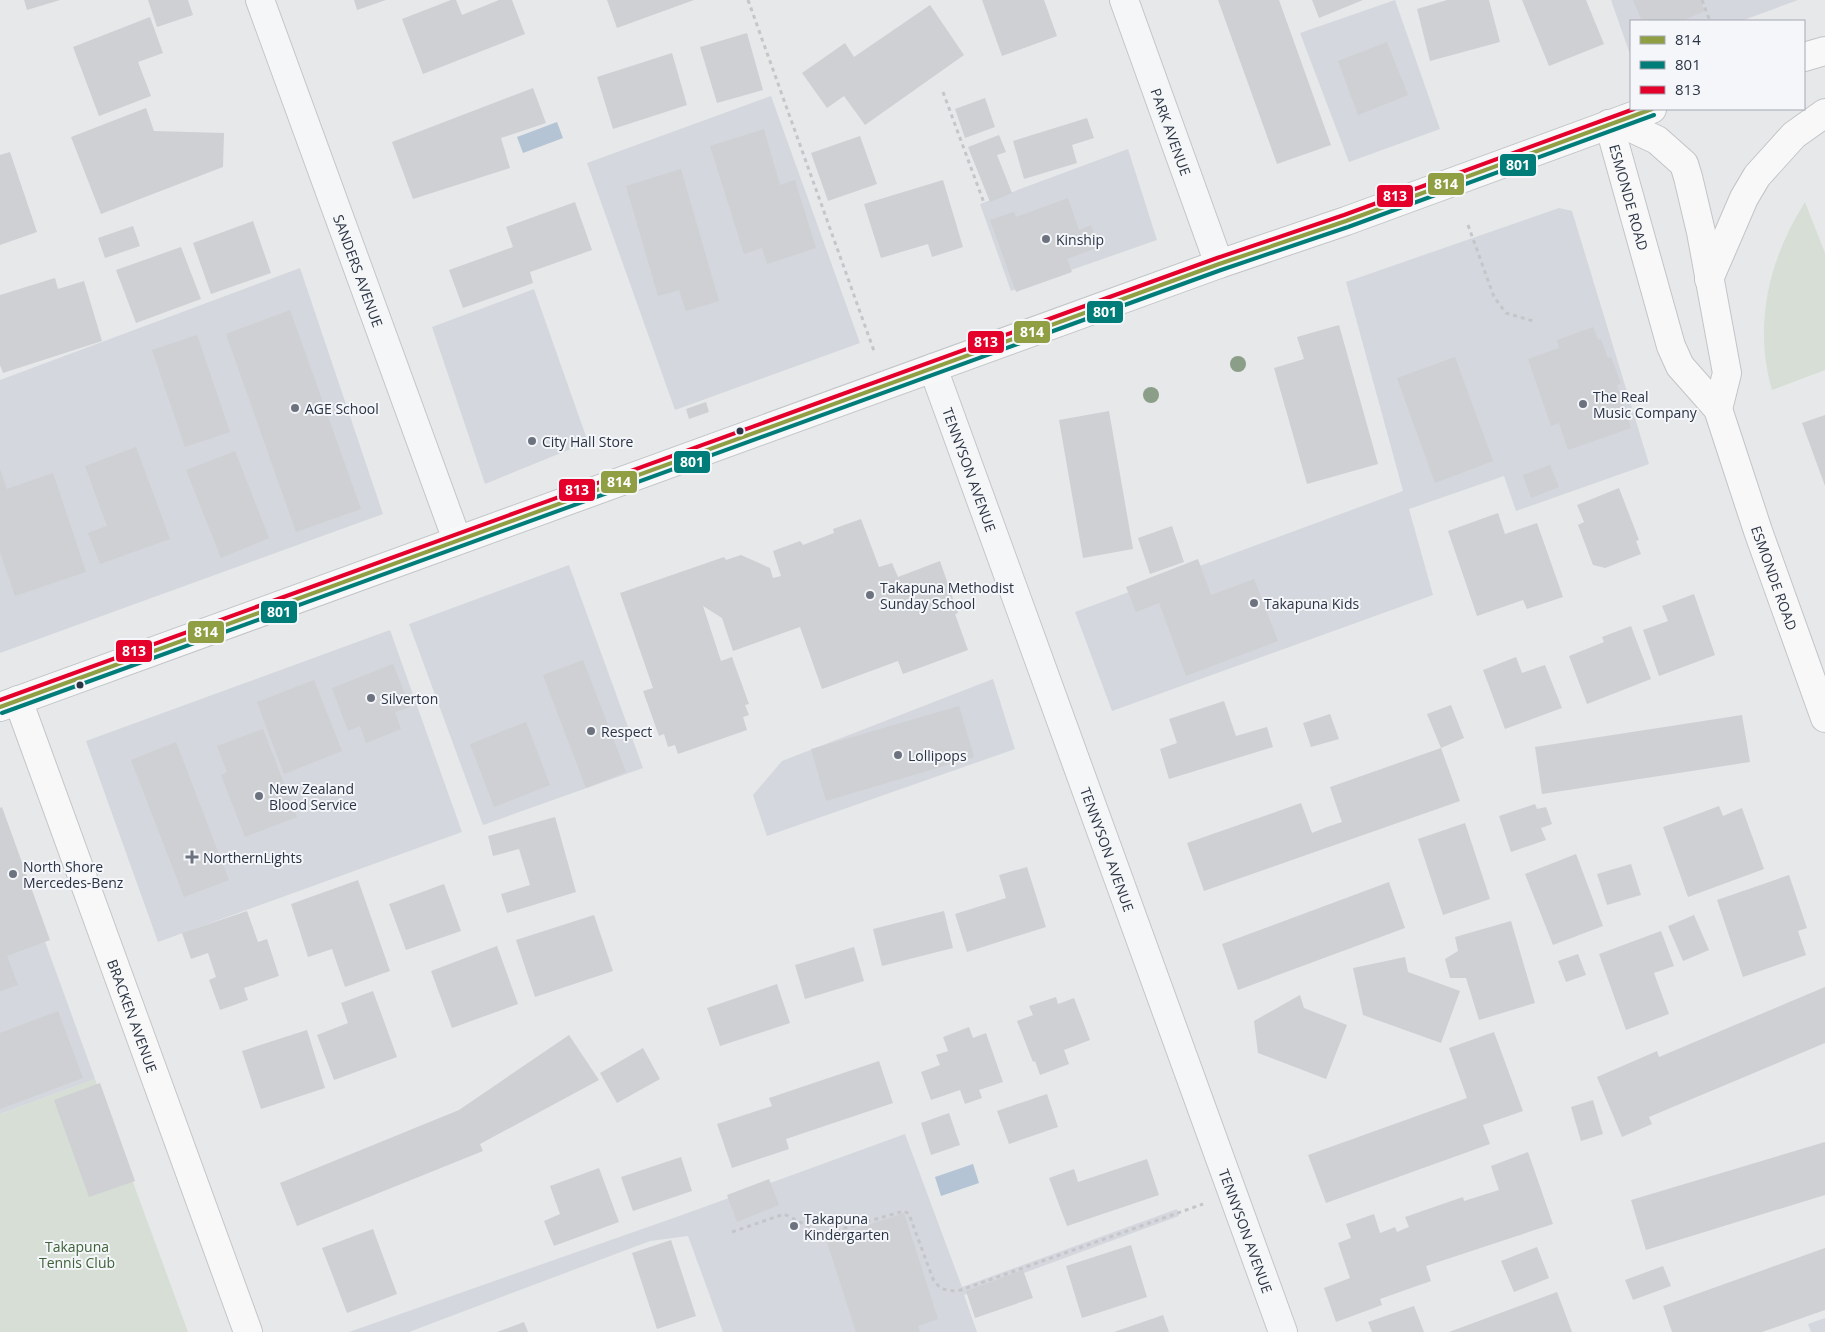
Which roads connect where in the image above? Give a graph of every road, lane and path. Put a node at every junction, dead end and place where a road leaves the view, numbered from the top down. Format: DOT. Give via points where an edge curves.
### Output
graph roads {
  1 [pos="260,0"];
  2 [pos="748,0"];
  3 [pos="1124,0"];
  4 [pos="1702,0"];
  5 [pos="1710,20"];
  6 [pos="1825,51"];
  7 [pos="1805,58"];
  8 [pos="943,92"];
  9 [pos="1649,110"];
  10 [pos="1825,114"];
  11 [pos="1610,124"];
  12 [pos="984,203"];
  13 [pos="1468,225"];
  14 [pos="1219,264"];
  15 [pos="1708,279"];
  16 [pos="1533,321"];
  17 [pos="874,351"];
  18 [pos="933,368"];
  19 [pos="1718,408"];
  20 [pos="457,540"];
  21 [pos="9,703"];
  22 [pos="1825,718"];
  23 [pos="1206,1203"];
  24 [pos="732,1232"];
  25 [pos="248,1332"];
  26 [pos="1284,1332"];
  1 -- 20 [label="street, SANDERS AVENUE"];
  2 -- 17 [label="path"];
  3 -- 14 [label="street, PARK AVENUE"];
  4 -- 5 [label="path"];
  6 -- 7 [label="main road"];
  8 -- 12 [label="path"];
  9 -- 11 [label="main road"];
  10 -- 15 [label="main road" via="1794,135 1757,176"];
  11 -- 14 [label="main road"];
  11 -- 15 [label="main road, ESMONDE ROAD" via="1627,126 1657,140 1684,164 1701,232"];
  11 -- 19 [label="main road, ESMONDE ROAD" via="1671,346 1680,366"];
  13 -- 16 [label="path" via="1494,297 1506,313"];
  14 -- 18 [label="main road"];
  15 -- 19 [label="main road, ESMONDE ROAD" via="1727,373"];
  18 -- 20 [label="main road"];
  18 -- 26 [label="street, TENNYSON AVENUE"];
  19 -- 22 [label="main road, ESMONDE ROAD"];
  20 -- 21 [label="main road"];
  21 -- 25 [label="main road, BRACKEN AVENUE"];
  23 -- 24 [label="path" via="951,1291 936,1284 909,1214 904,1211 824,1234 784,1214"];
}
